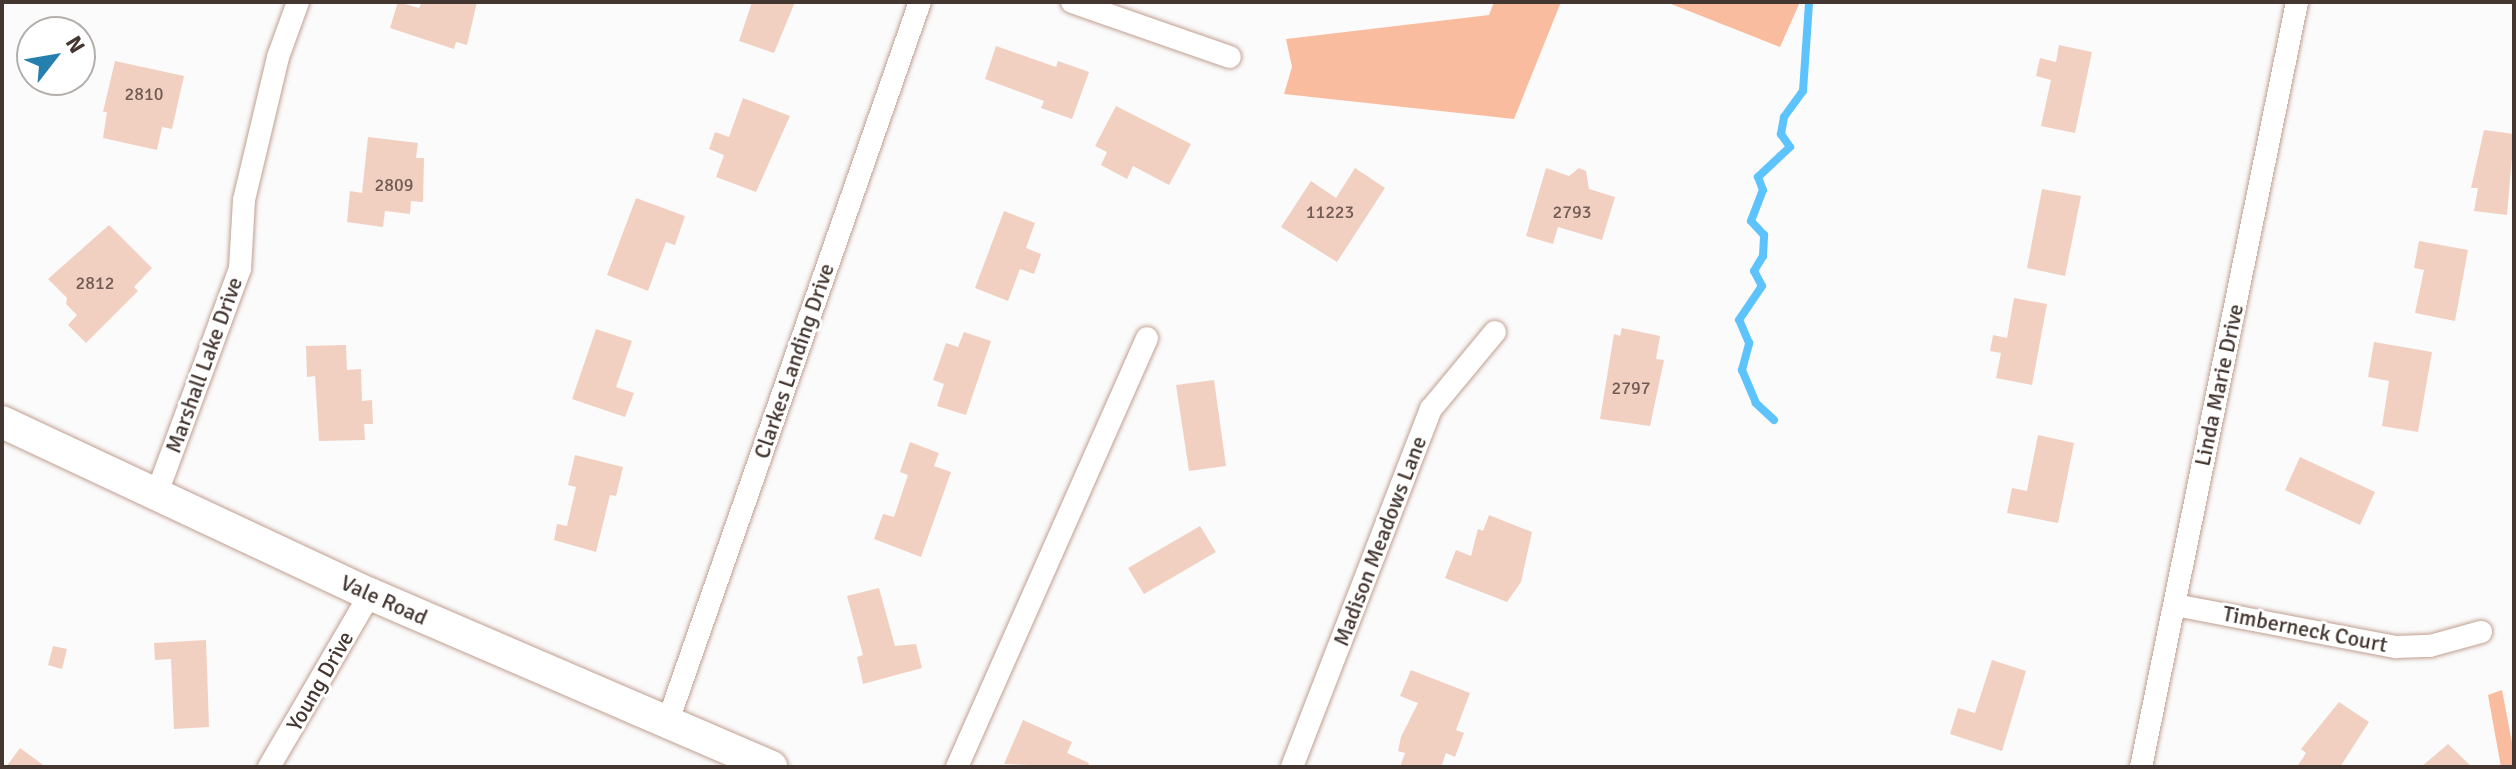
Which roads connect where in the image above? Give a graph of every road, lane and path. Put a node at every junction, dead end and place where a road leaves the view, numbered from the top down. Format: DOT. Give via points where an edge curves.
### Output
graph roads {
  1 [pos="298,2"];
  2 [pos="920,2"];
  3 [pos="1072,2"];
  4 [pos="2297,2"];
  5 [pos="1230,57"];
  6 [pos="1495,332"];
  7 [pos="1147,338"];
  8 [pos="2,422"];
  9 [pos="157,493"];
  10 [pos="370,594"];
  11 [pos="2175,605"];
  12 [pos="2481,632"];
  13 [pos="668,721"];
  14 [pos="269,767"];
  15 [pos="771,767"];
  16 [pos="957,767"];
  17 [pos="1292,767"];
  18 [pos="2141,767"];
  1 -- 9 [label="street, Marshall Lake Drive" via="278,57 244,200 240,269"];
  2 -- 13 [label="street, Clarkes Landing Drive"];
  3 -- 5 [label="street"];
  4 -- 11 [label="street, Linda Marie Drive"];
  6 -- 17 [label="street, Madison Meadows Lane" via="1431,409"];
  7 -- 16 [label="street"];
  8 -- 9 [label="main road, Vale Road"];
  9 -- 10 [label="main road, Vale Road"];
  10 -- 13 [label="main road, Vale Road"];
  10 -- 14 [label="street, Young Drive"];
  11 -- 12 [label="street, Timberneck Court" via="2396,647 2430,646"];
  11 -- 18 [label="street, Linda Marie Drive"];
  13 -- 15 [label="main road, Vale Road"];
}
